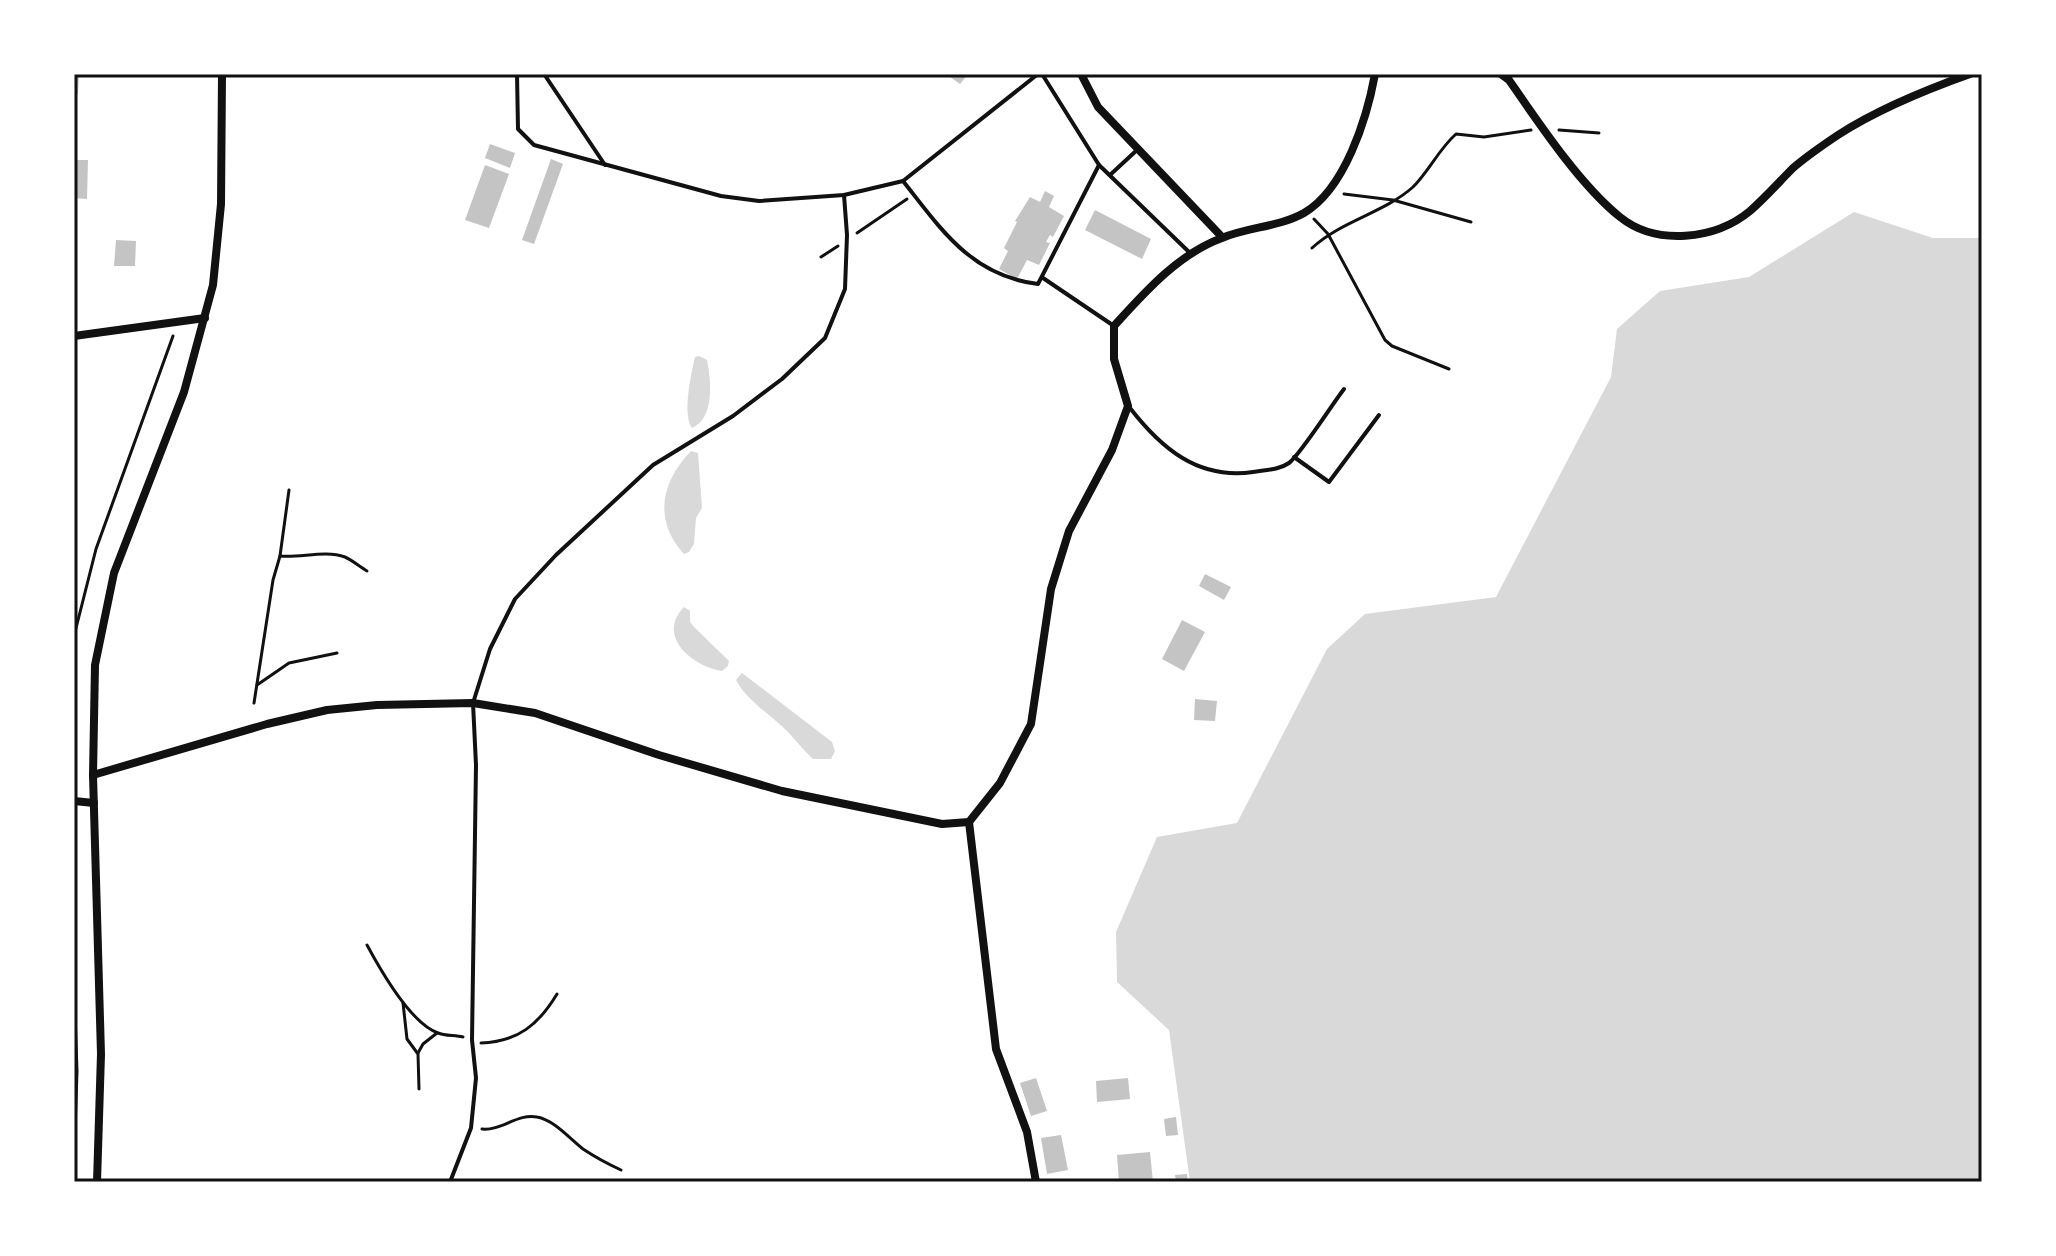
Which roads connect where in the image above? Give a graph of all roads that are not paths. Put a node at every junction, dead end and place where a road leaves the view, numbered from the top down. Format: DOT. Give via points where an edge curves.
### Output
graph roads {
  1 [pos="222,74"];
  2 [pos="517,74"];
  3 [pos="544,74"];
  4 [pos="1040,74"];
  5 [pos="1081,74"];
  6 [pos="1375,74"];
  7 [pos="1501,74"];
  8 [pos="1970,74"];
  9 [pos="1137,150"];
  10 [pos="605,165"];
  11 [pos="1099,165"];
  12 [pos="1110,175"];
  13 [pos="903,181"];
  14 [pos="844,195"];
  15 [pos="1222,237"];
  16 [pos="1192,255"];
  17 [pos="1042,277"];
  18 [pos="205,318"];
  19 [pos="1114,326"];
  20 [pos="74,336"];
  21 [pos="1344,389"];
  22 [pos="1128,406"];
  23 [pos="1379,415"];
  24 [pos="1294,457"];
  25 [pos="473,703"];
  26 [pos="93,775"];
  27 [pos="74,801"];
  28 [pos="94,803"];
  29 [pos="969,822"];
  30 [pos="97,1182"];
  31 [pos="450,1182"];
  32 [pos="1036,1182"];
  1 -- 18 [label="street" via="219,241"];
  2 -- 10 [label="lane" via="518,129 534,145"];
  3 -- 10 [label="lane"];
  4 -- 11 [label="lane"];
  4 -- 13 [label="lane"];
  5 -- 9 [label="street" via="1098,107"];
  6 -- 15 [label="street" via="1355,141 1328,192 1305,212"];
  7 -- 8 [label="street" via="1598,196 1621,218 1660,236 1693,235 1733,221 1841,133 1890,106"];
  9 -- 12 [label="lane"];
  9 -- 15 [label="street"];
  10 -- 14 [label="lane" via="759,201"];
  11 -- 12 [label="lane"];
  11 -- 17 [label="lane"];
  12 -- 16 [label="lane"];
  13 -- 14 [label="lane"];
  13 -- 17 [label="lane" via="953,244 973,260 1019,282 1038,284"];
  14 -- 25 [label="lane" via="845,289 825,338 733,416 653,465 556,555 515,599 490,649"];
  15 -- 16 [label="street"];
  16 -- 19 [label="street" via="1155,281"];
  17 -- 19 [label="lane"];
  18 -- 20 [label="street"];
  18 -- 26 [label="street" via="184,392 114,573 95,665"];
  19 -- 22 [label="street" via="1114,359"];
  21 -- 24 [label="lane"];
  22 -- 24 [label="lane" via="1149,432 1196,467 1235,475 1273,469"];
  22 -- 29 [label="street" via="1112,450 1069,531 1051,589 1031,724 1000,783"];
  23 -- 24 [label="lane" via="1329,482"];
  25 -- 26 [label="street" via="327,710"];
  25 -- 29 [label="street" via="535,713 782,791 942,824"];
  25 -- 31 [label="lane" via="476,1078 471,1128"];
  26 -- 28 [label="street"];
  27 -- 28 [label="street"];
  28 -- 30 [label="street" via="101,1054"];
  29 -- 32 [label="street" via="996,1049 1027,1132"];
}
